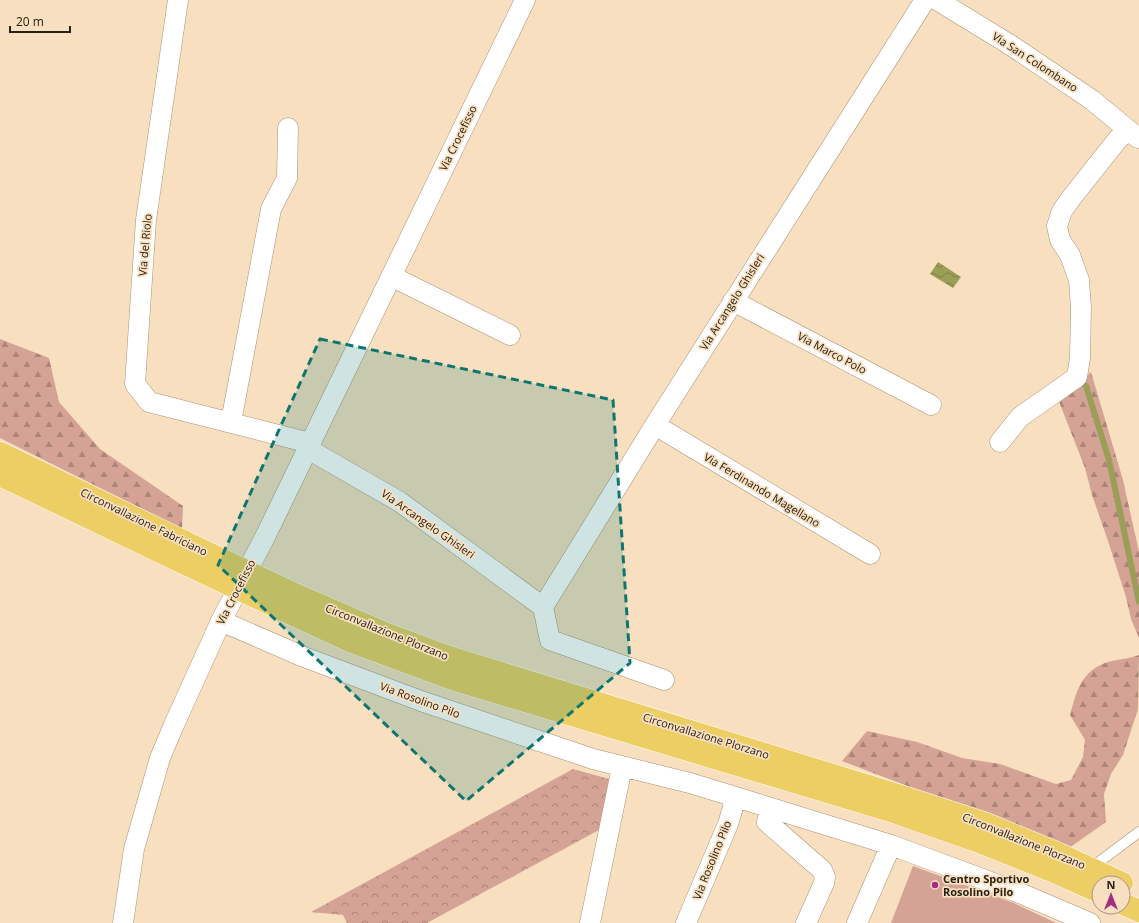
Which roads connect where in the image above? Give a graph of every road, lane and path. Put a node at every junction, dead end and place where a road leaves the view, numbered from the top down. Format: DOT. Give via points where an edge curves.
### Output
graph roads {
  1 [pos="178,0"];
  2 [pos="525,0"];
  3 [pos="925,0"];
  4 [pos="937,0"];
  5 [pos="288,128"];
  6 [pos="1134,135"];
  7 [pos="391,276"];
  8 [pos="733,300"];
  9 [pos="510,335"];
  10 [pos="931,405"];
  11 [pos="231,422"];
  12 [pos="654,425"];
  13 [pos="1000,442"];
  14 [pos="309,446"];
  15 [pos="0,453"];
  16 [pos="0,475"];
  17 [pos="181,551"];
  18 [pos="870,554"];
  19 [pos="285,601"];
  20 [pos="543,607"];
  21 [pos="221,621"];
  22 [pos="664,680"];
  23 [pos="622,767"];
  24 [pos="736,797"];
  25 [pos="771,808"];
  26 [pos="1139,832"];
  27 [pos="891,845"];
  28 [pos="1090,868"];
  29 [pos="1105,875"];
  30 [pos="1091,888"];
  31 [pos="124,923"];
  32 [pos="590,923"];
  33 [pos="686,923"];
  34 [pos="806,923"];
  35 [pos="857,923"];
  36 [pos="1090,923"];
  1 -- 11 [label="street, Via del Riolo" via="146,220 135,384 149,402"];
  2 -- 7 [label="street, Via Crocefisso"];
  3 -- 8 [label="street, Via Arcangelo Ghisleri"];
  4 -- 6 [label="street, Via San Colombano" via="1012,46 1092,100"];
  5 -- 11 [label="street" via="286,178 271,208"];
  6 -- 13 [label="street, Via San Colombano" via="1118,139 1062,211 1057,226 1060,240 1070,254 1078,280 1081,308 1077,377 1020,417"];
  7 -- 9 [label="street"];
  7 -- 14 [label="street, Via Crocefisso"];
  8 -- 10 [label="street, Via Marco Polo"];
  8 -- 12 [label="street, Via Arcangelo Ghisleri"];
  11 -- 14 [label="street, Via del Riolo"];
  12 -- 18 [label="street, Via Ferdinando Magellano"];
  12 -- 20 [label="street, Via Arcangelo Ghisleri"];
  14 -- 20 [label="street, Via Arcangelo Ghisleri" via="400,502"];
  14 -- 21 [label="street, Via Crocefisso"];
  15 -- 17 [label="highway, Circonvallazione Fabriciano"];
  16 -- 17 [label="highway, Circonvallazione Fabriciano"];
  17 -- 19 [label="highway, Circonvallazione Fabriciano, bridge"];
  19 -- 28 [label="highway, Circonvallazione Plorzano" via="449,657 984,822"];
  19 -- 30 [label="highway, Circonvallazione Plorzano" via="352,642 452,679 897,814 974,840"];
  20 -- 22 [label="street" via="550,640"];
  21 -- 23 [label="street, Via Rosolino Pilo" via="304,657 421,701"];
  21 -- 31 [label="street, Via Crocefisso" via="160,758 134,849"];
  23 -- 24 [label="street, Via Rosolino Pilo"];
  23 -- 32 [label="street"];
  24 -- 25 [label="street, Via Rosolino Pilo"];
  24 -- 33 [label="street, Via Rosolino Pilo" via="728,824"];
  25 -- 27 [label="street, Via Rosolino Pilo"];
  25 -- 34 [label="street" via="767,822 822,870 825,877"];
  26 -- 28 [label="lane"];
  27 -- 35 [label="street"];
  27 -- 36 [label="street, Via Rosolino Pilo" via="1015,891"];
  28 -- 29 [label="highway, Circonvallazione Plorzano"];
}
